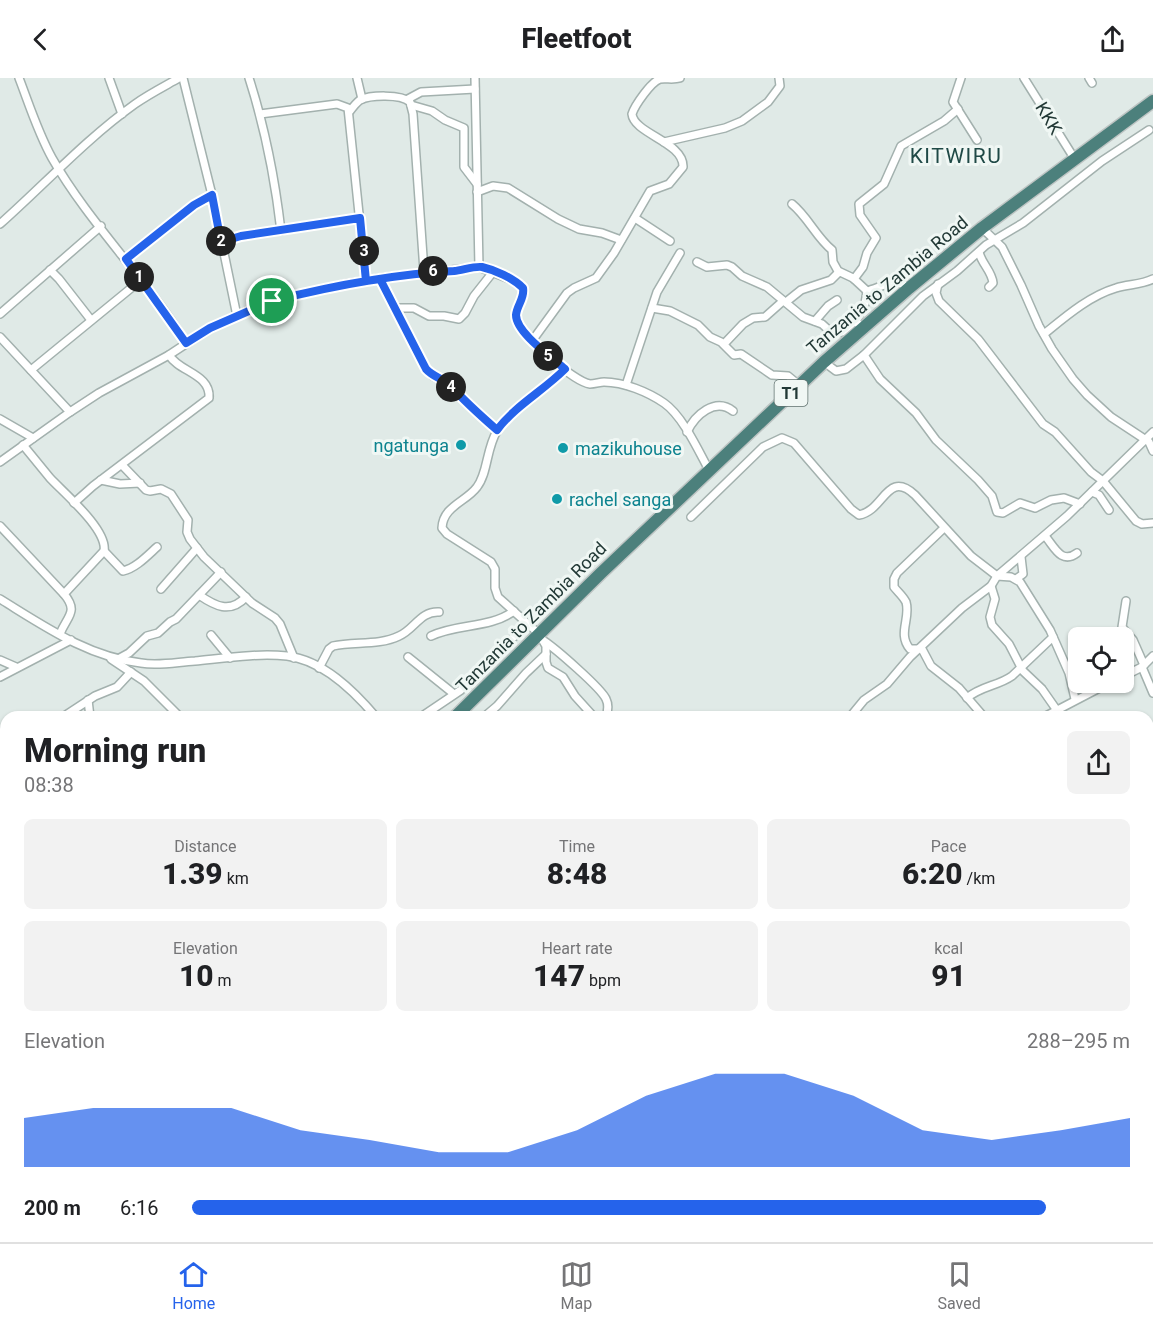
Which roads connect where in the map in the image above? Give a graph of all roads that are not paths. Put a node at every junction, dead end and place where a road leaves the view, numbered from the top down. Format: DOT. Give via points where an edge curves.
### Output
graph roads {
  1 [pos="19,78"];
  2 [pos="109,78"];
  3 [pos="181,78"];
  4 [pos="249,78"];
  5 [pos="357,78"];
  6 [pos="475,78"];
  7 [pos="680,78"];
  8 [pos="779,78"];
  9 [pos="961,78"];
  10 [pos="1024,78"];
  11 [pos="475,89"];
  12 [pos="362,99"];
  13 [pos="1153,101"];
  14 [pos="409,102"];
  15 [pos="958,109"];
  16 [pos="350,111"];
  17 [pos="122,114"];
  18 [pos="260,114"];
  19 [pos="1149,130"];
  20 [pos="977,140"];
  21 [pos="664,142"];
  22 [pos="1074,158"];
  23 [pos="58,168"];
  24 [pos="477,184"];
  25 [pos="477,192"];
  26 [pos="212,195"];
  27 [pos="792,204"];
  28 [pos="360,218"];
  29 [pos="635,218"];
  30 [pos="0,224"];
  31 [pos="100,226"];
  32 [pos="982,228"];
  33 [pos="281,231"];
  34 [pos="621,240"];
  35 [pos="995,240"];
  36 [pos="670,241"];
  37 [pos="221,242"];
  38 [pos="980,252"];
  39 [pos="680,253"];
  40 [pos="126,259"];
  41 [pos="697,262"];
  42 [pos="478,267"];
  43 [pos="50,270"];
  44 [pos="424,272"];
  45 [pos="493,272"];
  46 [pos="839,272"];
  47 [pos="380,279"];
  48 [pos="854,279"];
  49 [pos="1153,279"];
  50 [pos="141,280"];
  51 [pos="366,281"];
  52 [pos="938,284"];
  53 [pos="989,287"];
  54 [pos="909,288"];
  55 [pos="867,291"];
  56 [pos="837,300"];
  57 [pos="784,302"];
  58 [pos="394,308"];
  59 [pos="652,308"];
  60 [pos="0,314"];
  61 [pos="237,316"];
  62 [pos="91,320"];
  63 [pos="815,321"];
  64 [pos="860,325"];
  65 [pos="1044,334"];
  66 [pos="0,337"];
  67 [pos="532,341"];
  68 [pos="186,343"];
  69 [pos="724,344"];
  70 [pos="169,355"];
  71 [pos="864,356"];
  72 [pos="824,362"];
  73 [pos="565,369"];
  74 [pos="31,370"];
  75 [pos="626,385"];
  76 [pos="799,385"];
  77 [pos="70,411"];
  78 [pos="733,411"];
  79 [pos="0,419"];
  80 [pos="497,430"];
  81 [pos="687,432"];
  82 [pos="1153,432"];
  83 [pos="33,438"];
  84 [pos="1144,439"];
  85 [pos="23,445"];
  86 [pos="1153,451"];
  87 [pos="0,462"];
  88 [pos="122,465"];
  89 [pos="710,472"];
  90 [pos="101,480"];
  91 [pos="1103,481"];
  92 [pos="140,483"];
  93 [pos="1092,492"];
  94 [pos="74,503"];
  95 [pos="1080,504"];
  96 [pos="1109,510"];
  97 [pos="691,518"];
  98 [pos="1153,523"];
  99 [pos="0,526"];
  100 [pos="944,528"];
  101 [pos="1045,536"];
  102 [pos="157,547"];
  103 [pos="197,548"];
  104 [pos="104,551"];
  105 [pos="1077,553"];
  106 [pos="1022,557"];
  107 [pos="220,572"];
  108 [pos="997,576"];
  109 [pos="1016,579"];
  110 [pos="991,586"];
  111 [pos="161,589"];
  112 [pos="64,594"];
  113 [pos="199,595"];
  114 [pos="246,597"];
  115 [pos="0,599"];
  116 [pos="1126,601"];
  117 [pos="514,611"];
  118 [pos="439,612"];
  119 [pos="528,624"];
  120 [pos="60,634"];
  121 [pos="211,635"];
  122 [pos="431,636"];
  123 [pos="1053,637"];
  124 [pos="542,638"];
  125 [pos="71,639"];
  126 [pos="920,648"];
  127 [pos="546,654"];
  128 [pos="1153,656"];
  129 [pos="109,657"];
  130 [pos="294,657"];
  131 [pos="408,657"];
  132 [pos="230,658"];
  133 [pos="118,659"];
  134 [pos="0,660"];
  135 [pos="1143,666"];
  136 [pos="16,668"];
  137 [pos="319,668"];
  138 [pos="1021,668"];
  139 [pos="1134,671"];
  140 [pos="131,672"];
  141 [pos="0,676"];
  142 [pos="1088,693"];
  143 [pos="1153,693"];
  144 [pos="454,694"];
  145 [pos="967,698"];
  146 [pos="1075,699"];
  147 [pos="88,700"];
  148 [pos="1056,709"];
  149 [pos="72,711"];
  150 [pos="89,711"];
  151 [pos="174,711"];
  152 [pos="370,711"];
  153 [pos="430,711"];
  154 [pos="462,711"];
  155 [pos="493,711"];
  156 [pos="589,711"];
  157 [pos="607,711"];
  158 [pos="855,711"];
  159 [pos="979,711"];
  160 [pos="1053,711"];
  1 -- 23 [label="street"];
  2 -- 17 [label="street"];
  3 -- 17 [label="street"];
  3 -- 26 [label="street"];
  4 -- 18 [label="street"];
  5 -- 12 [label="street"];
  6 -- 11 [label="street"];
  7 -- 21 [label="street" via="656,81 632,114 635,123"];
  8 -- 21 [label="street" via="780,86 768,102 745,119 725,128"];
  9 -- 15 [label="street" via="953,101"];
  10 -- 22 [label="street, KKK"];
  11 -- 14 [label="street" via="421,92"];
  11 -- 24 [label="street"];
  12 -- 14 [label="street" via="392,96"];
  12 -- 16 [label="street"];
  13 -- 22 [label="highway, Tanzania to Zambia Road / T1"];
  14 -- 24 [label="street" via="464,128 464,167"];
  14 -- 44 [label="street"];
  15 -- 20 [label="street"];
  15 -- 48 [label="street" via="901,146 884,184 860,204 859,213 876,238 864,267"];
  16 -- 18 [label="street" via="340,104"];
  16 -- 28 [label="street"];
  17 -- 23 [label="street"];
  18 -- 33 [label="street"];
  19 -- 35 [label="street"];
  21 -- 29 [label="street" via="680,157 682,167 669,184 650,191"];
  22 -- 32 [label="highway, Tanzania to Zambia Road / T1"];
  23 -- 30 [label="street"];
  23 -- 31 [label="street"];
  24 -- 25 [label="street"];
  25 -- 34 [label="street" via="493,186 508,189 579,229"];
  25 -- 42 [label="street"];
  26 -- 37 [label="street"];
  26 -- 40 [label="street"];
  27 -- 46 [label="street" via="832,250"];
  28 -- 33 [label="street"];
  28 -- 51 [label="street"];
  29 -- 34 [label="street"];
  29 -- 36 [label="street"];
  31 -- 40 [label="street"];
  31 -- 43 [label="street"];
  32 -- 35 [label="street"];
  32 -- 54 [label="highway, Tanzania to Zambia Road / T1"];
  33 -- 37 [label="street"];
  34 -- 67 [label="street" via="596,278 567,293"];
  35 -- 38 [label="street"];
  35 -- 65 [label="street" via="1022,285"];
  37 -- 61 [label="street"];
  38 -- 52 [label="street"];
  38 -- 53 [label="street" via="993,278"];
  39 -- 59 [label="street"];
  40 -- 50 [label="street"];
  41 -- 57 [label="street" via="707,267 732,267"];
  42 -- 44 [label="street"];
  42 -- 45 [label="street"];
  43 -- 60 [label="street"];
  43 -- 62 [label="street"];
  44 -- 47 [label="street"];
  45 -- 58 [label="street" via="459,319 429,316 414,308"];
  45 -- 67 [label="street" via="523,288 516,318"];
  46 -- 48 [label="street"];
  46 -- 57 [label="street" via="831,280 801,290"];
  47 -- 51 [label="street"];
  47 -- 58 [label="street"];
  48 -- 55 [label="street"];
  49 -- 65 [label="street" via="1105,293 1068,314"];
  50 -- 62 [label="street"];
  50 -- 68 [label="street"];
  51 -- 61 [label="street" via="272,301"];
  52 -- 71 [label="street"];
  52 -- 91 [label="street" via="939,301 978,339 1042,423"];
  54 -- 55 [label="street" via="893,282"];
  54 -- 64 [label="highway, Tanzania to Zambia Road / T1"];
  55 -- 64 [label="street"];
  56 -- 63 [label="street"];
  57 -- 63 [label="street" via="804,318"];
  57 -- 69 [label="street" via="766,316 746,321"];
  58 -- 80 [label="street" via="426,369 449,384"];
  59 -- 69 [label="street" via="665,309 699,325"];
  59 -- 75 [label="street"];
  61 -- 68 [label="street"];
  62 -- 74 [label="street"];
  63 -- 64 [label="street" via="835,334"];
  64 -- 72 [label="highway, Tanzania to Zambia Road / T1"];
  65 -- 84 [label="street" via="1087,395"];
  66 -- 74 [label="street"];
  67 -- 73 [label="street"];
  68 -- 70 [label="street"];
  69 -- 76 [label="street" via="734,355 741,354 770,374 788,376"];
  70 -- 77 [label="street"];
  70 -- 88 [label="street" via="177,365 201,379 210,397"];
  71 -- 72 [label="street" via="840,371 832,370"];
  71 -- 95 [label="street" via="880,379 992,496 999,513 1020,503 1035,508 1059,498"];
  72 -- 76 [label="highway, Tanzania to Zambia Road / T1"];
  73 -- 75 [label="street" via="589,384"];
  73 -- 80 [label="street" via="527,399"];
  74 -- 77 [label="street"];
  75 -- 81 [label="street" via="663,402"];
  76 -- 89 [label="highway, Tanzania to Zambia Road / T1"];
  77 -- 83 [label="street"];
  78 -- 81 [label="street" via="712,406 697,416"];
  79 -- 83 [label="street"];
  80 -- 117 [label="street" via="477,488 454,505 442,525 443,531 490,562 495,569 498,597"];
  81 -- 89 [label="street"];
  82 -- 84 [label="street"];
  83 -- 85 [label="street"];
  84 -- 86 [label="street"];
  84 -- 91 [label="street"];
  85 -- 87 [label="street"];
  85 -- 94 [label="street"];
  88 -- 90 [label="street"];
  88 -- 92 [label="street"];
  89 -- 124 [label="highway, Tanzania to Zambia Road / T1" via="640,535"];
  90 -- 92 [label="street"];
  90 -- 94 [label="street"];
  91 -- 93 [label="street"];
  91 -- 98 [label="street" via="1136,521"];
  92 -- 103 [label="street" via="147,491 161,489 171,494 187,517 188,536"];
  93 -- 95 [label="street"];
  93 -- 96 [label="street" via="1099,495"];
  94 -- 104 [label="street" via="103,540"];
  95 -- 101 [label="street"];
  97 -- 100 [label="street" via="763,447 783,438 794,443 856,513 868,512 893,487 902,486"];
  99 -- 112 [label="street"];
  100 -- 108 [label="street"];
  100 -- 126 [label="street" via="894,579 894,587 906,605 905,642 910,649"];
  101 -- 105 [label="street" via="1062,556"];
  101 -- 106 [label="street"];
  102 -- 104 [label="street" via="127,571"];
  103 -- 107 [label="street"];
  103 -- 111 [label="street"];
  104 -- 112 [label="street"];
  106 -- 108 [label="street"];
  106 -- 109 [label="street" via="1023,574"];
  107 -- 113 [label="street"];
  107 -- 114 [label="street"];
  108 -- 109 [label="street"];
  108 -- 110 [label="street"];
  109 -- 123 [label="street"];
  110 -- 126 [label="street"];
  110 -- 138 [label="street" via="995,599 990,620"];
  112 -- 120 [label="street" via="72,610"];
  113 -- 114 [label="street" via="224,608"];
  113 -- 133 [label="street" via="176,620"];
  114 -- 130 [label="street" via="280,624"];
  115 -- 120 [label="street"];
  116 -- 135 [label="street" via="1122,627 1133,640"];
  117 -- 119 [label="street"];
  117 -- 122 [label="street" via="496,621"];
  118 -- 137 [label="street" via="426,613 409,631 392,639 333,646"];
  119 -- 124 [label="street"];
  119 -- 144 [label="street"];
  120 -- 125 [label="street"];
  121 -- 132 [label="street"];
  123 -- 138 [label="street"];
  123 -- 146 [label="street" via="1069,673"];
  124 -- 127 [label="street"];
  124 -- 154 [label="highway, Tanzania to Zambia Road / T1"];
  124 -- 157 [label="street" via="604,694"];
  125 -- 129 [label="street"];
  125 -- 136 [label="street"];
  126 -- 145 [label="street" via="931,666"];
  126 -- 158 [label="street"];
  127 -- 155 [label="street"];
  127 -- 156 [label="street" via="548,668 563,677"];
  128 -- 135 [label="street"];
  129 -- 133 [label="street"];
  129 -- 140 [label="street"];
  130 -- 132 [label="street"];
  130 -- 137 [label="street"];
  131 -- 144 [label="street"];
  132 -- 133 [label="street" via="150,664"];
  134 -- 136 [label="street"];
  135 -- 139 [label="street"];
  135 -- 143 [label="street"];
  136 -- 141 [label="street"];
  137 -- 152 [label="street" via="350,690"];
  138 -- 145 [label="street" via="1005,681 981,688"];
  138 -- 148 [label="street"];
  140 -- 147 [label="street" via="117,687"];
  140 -- 151 [label="street"];
  142 -- 146 [label="street"];
  144 -- 153 [label="street"];
  145 -- 159 [label="street"];
  146 -- 148 [label="street"];
  147 -- 149 [label="street"];
  147 -- 150 [label="street"];
  148 -- 160 [label="street"];
}
